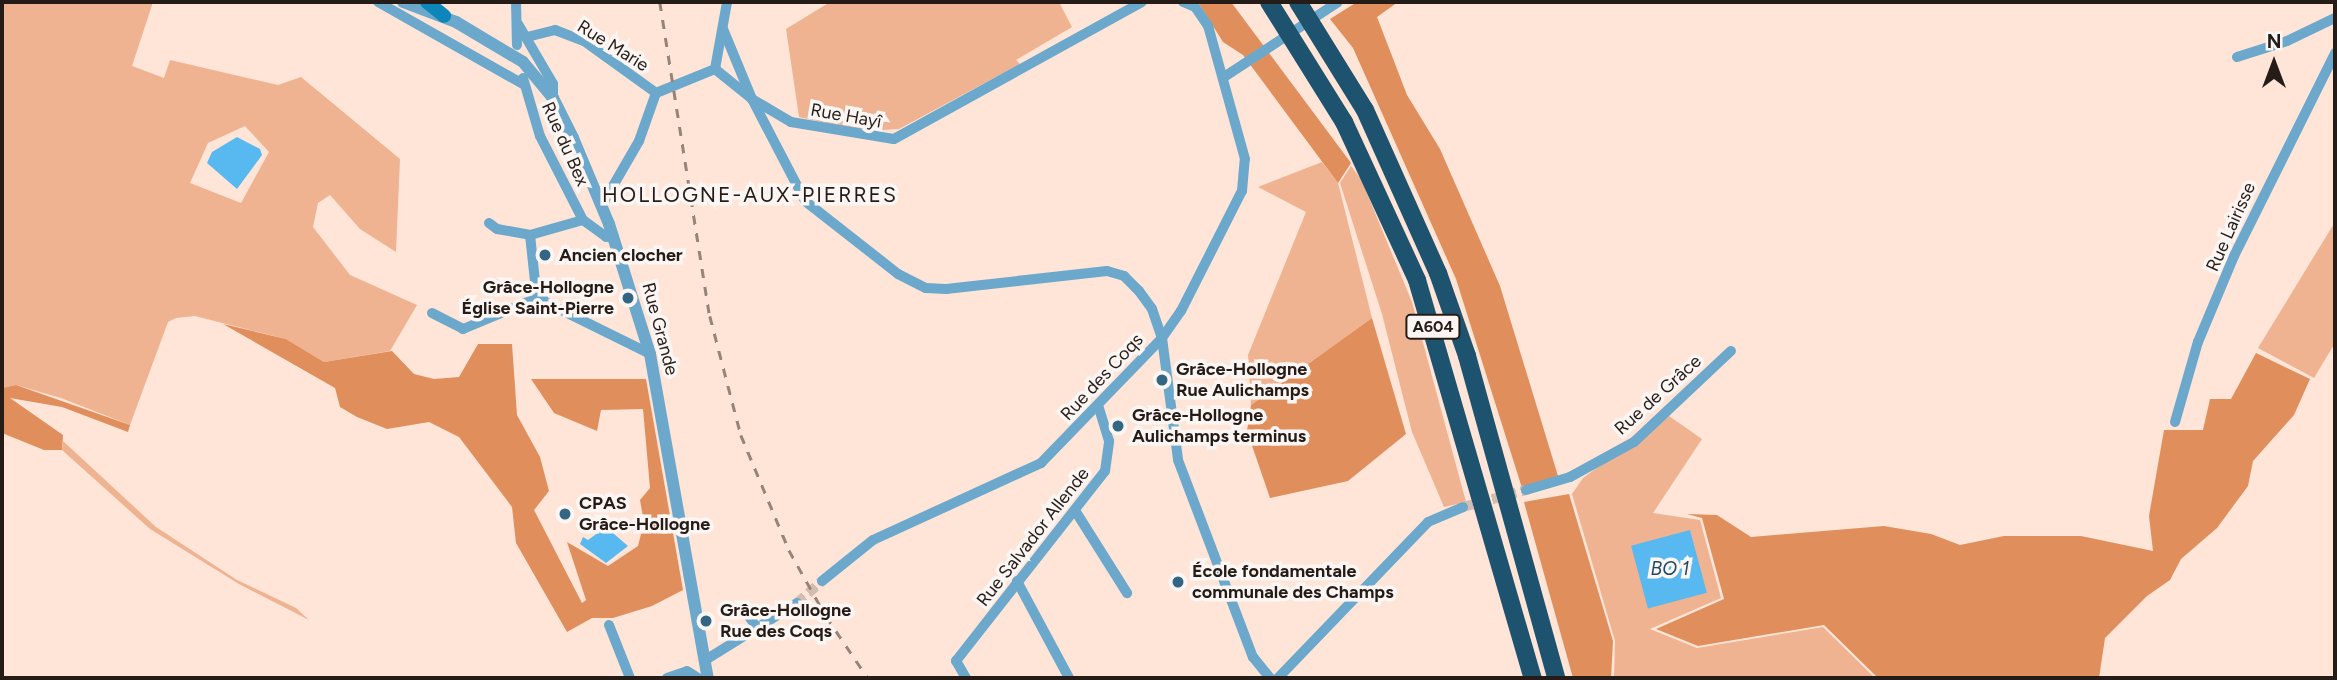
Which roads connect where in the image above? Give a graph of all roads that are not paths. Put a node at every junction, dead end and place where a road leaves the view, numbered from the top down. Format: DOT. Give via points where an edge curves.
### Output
graph roads {
  1 [pos="379,2"];
  2 [pos="403,2"];
  3 [pos="428,2"];
  4 [pos="516,2"];
  5 [pos="727,2"];
  6 [pos="1142,2"];
  7 [pos="1183,2"];
  8 [pos="1269,2"];
  9 [pos="1297,2"];
  10 [pos="1338,2"];
  11 [pos="444,16"];
  12 [pos="2335,18"];
  13 [pos="517,24"];
  14 [pos="723,29"];
  15 [pos="527,37"];
  16 [pos="517,45"];
  17 [pos="2335,53"];
  18 [pos="2237,57"];
  19 [pos="715,69"];
  20 [pos="1224,77"];
  21 [pos="656,93"];
  22 [pos="553,98"];
  23 [pos="752,99"];
  24 [pos="603,205"];
  25 [pos="583,220"];
  26 [pos="489,223"];
  27 [pos="530,235"];
  28 [pos="614,237"];
  29 [pos="542,296"];
  30 [pos="432,313"];
  31 [pos="1162,338"];
  32 [pos="1731,351"];
  33 [pos="650,354"];
  34 [pos="1098,405"];
  35 [pos="2175,422"];
  36 [pos="1525,490"];
  37 [pos="1463,507"];
  38 [pos="1076,512"];
  39 [pos="822,581"];
  40 [pos="1017,581"];
  41 [pos="1127,593"];
  42 [pos="797,603"];
  43 [pos="743,608"];
  44 [pos="608,625"];
  45 [pos="757,628"];
  46 [pos="707,659"];
  47 [pos="630,678"];
  48 [pos="667,678"];
  49 [pos="698,678"];
  50 [pos="708,678"];
  51 [pos="966,678"];
  52 [pos="1069,678"];
  53 [pos="1270,678"];
  54 [pos="1278,678"];
  55 [pos="1532,678"];
  56 [pos="1556,678"];
  1 -- 25 [label="street, Rue du Bex" via="523,81 540,135"];
  2 -- 11 [label="street, Rue Grande"];
  3 -- 11 [label="main road"];
  4 -- 13 [label="street"];
  5 -- 14 [label="street"];
  6 -- 23 [label="street, Rue Hayî" via="894,139 791,122"];
  7 -- 20 [label="street" via="1195,7 1208,26"];
  8 -- 55 [label="highway, A604" via="1344,122 1417,280"];
  9 -- 56 [label="highway, A604" via="1365,110 1438,273 1467,356"];
  10 -- 20 [label="street"];
  11 -- 22 [label="street, Rue Grande" via="516,57"];
  12 -- 18 [label="street" via="2287,41"];
  13 -- 15 [label="street"];
  13 -- 16 [label="street"];
  14 -- 19 [label="street"];
  14 -- 23 [label="street"];
  15 -- 21 [label="street, Rue Marie" via="555,30 584,41"];
  15 -- 22 [label="street" via="553,84"];
  17 -- 35 [label="street, Rue Lairisse" via="2234,256 2198,342"];
  19 -- 21 [label="street"];
  19 -- 23 [label="street, Rue Hayî"];
  20 -- 31 [label="street, Rue des Coqs" via="1245,159 1242,191"];
  21 -- 24 [label="street" via="639,141"];
  22 -- 24 [label="street, Rue Grande"];
  23 -- 31 [label="street" via="805,201 898,274 926,288 946,289 1107,271 1124,276 1139,291 1152,309"];
  24 -- 28 [label="street, Rue Grande"];
  25 -- 27 [label="street"];
  25 -- 28 [label="street" via="606,237"];
  26 -- 27 [label="street" via="497,229"];
  27 -- 29 [label="street" via="531,260"];
  28 -- 33 [label="street, Rue Grande"];
  29 -- 30 [label="street" via="463,329"];
  29 -- 33 [label="street"];
  31 -- 34 [label="street, Rue des Coqs"];
  31 -- 53 [label="street" via="1178,460 1253,657"];
  32 -- 36 [label="street, Rue de Grâce" via="1634,442 1570,477"];
  33 -- 46 [label="street, Rue Grande"];
  34 -- 38 [label="street, Rue Salvador Allende" via="1109,441 1105,471"];
  34 -- 39 [label="street, Rue des Coqs" via="1041,463 873,540"];
  37 -- 54 [label="street" via="1427,522"];
  38 -- 40 [label="street, Rue Salvador Allende"];
  38 -- 41 [label="street"];
  40 -- 51 [label="street, Rue Salvador Allende" via="956,660"];
  40 -- 52 [label="street"];
  42 -- 45 [label="street"];
  43 -- 45 [label="street"];
  44 -- 47 [label="street"];
  45 -- 46 [label="street"];
  46 -- 50 [label="street, Rue Grande"];
  48 -- 49 [label="street" via="687,671"];
}
